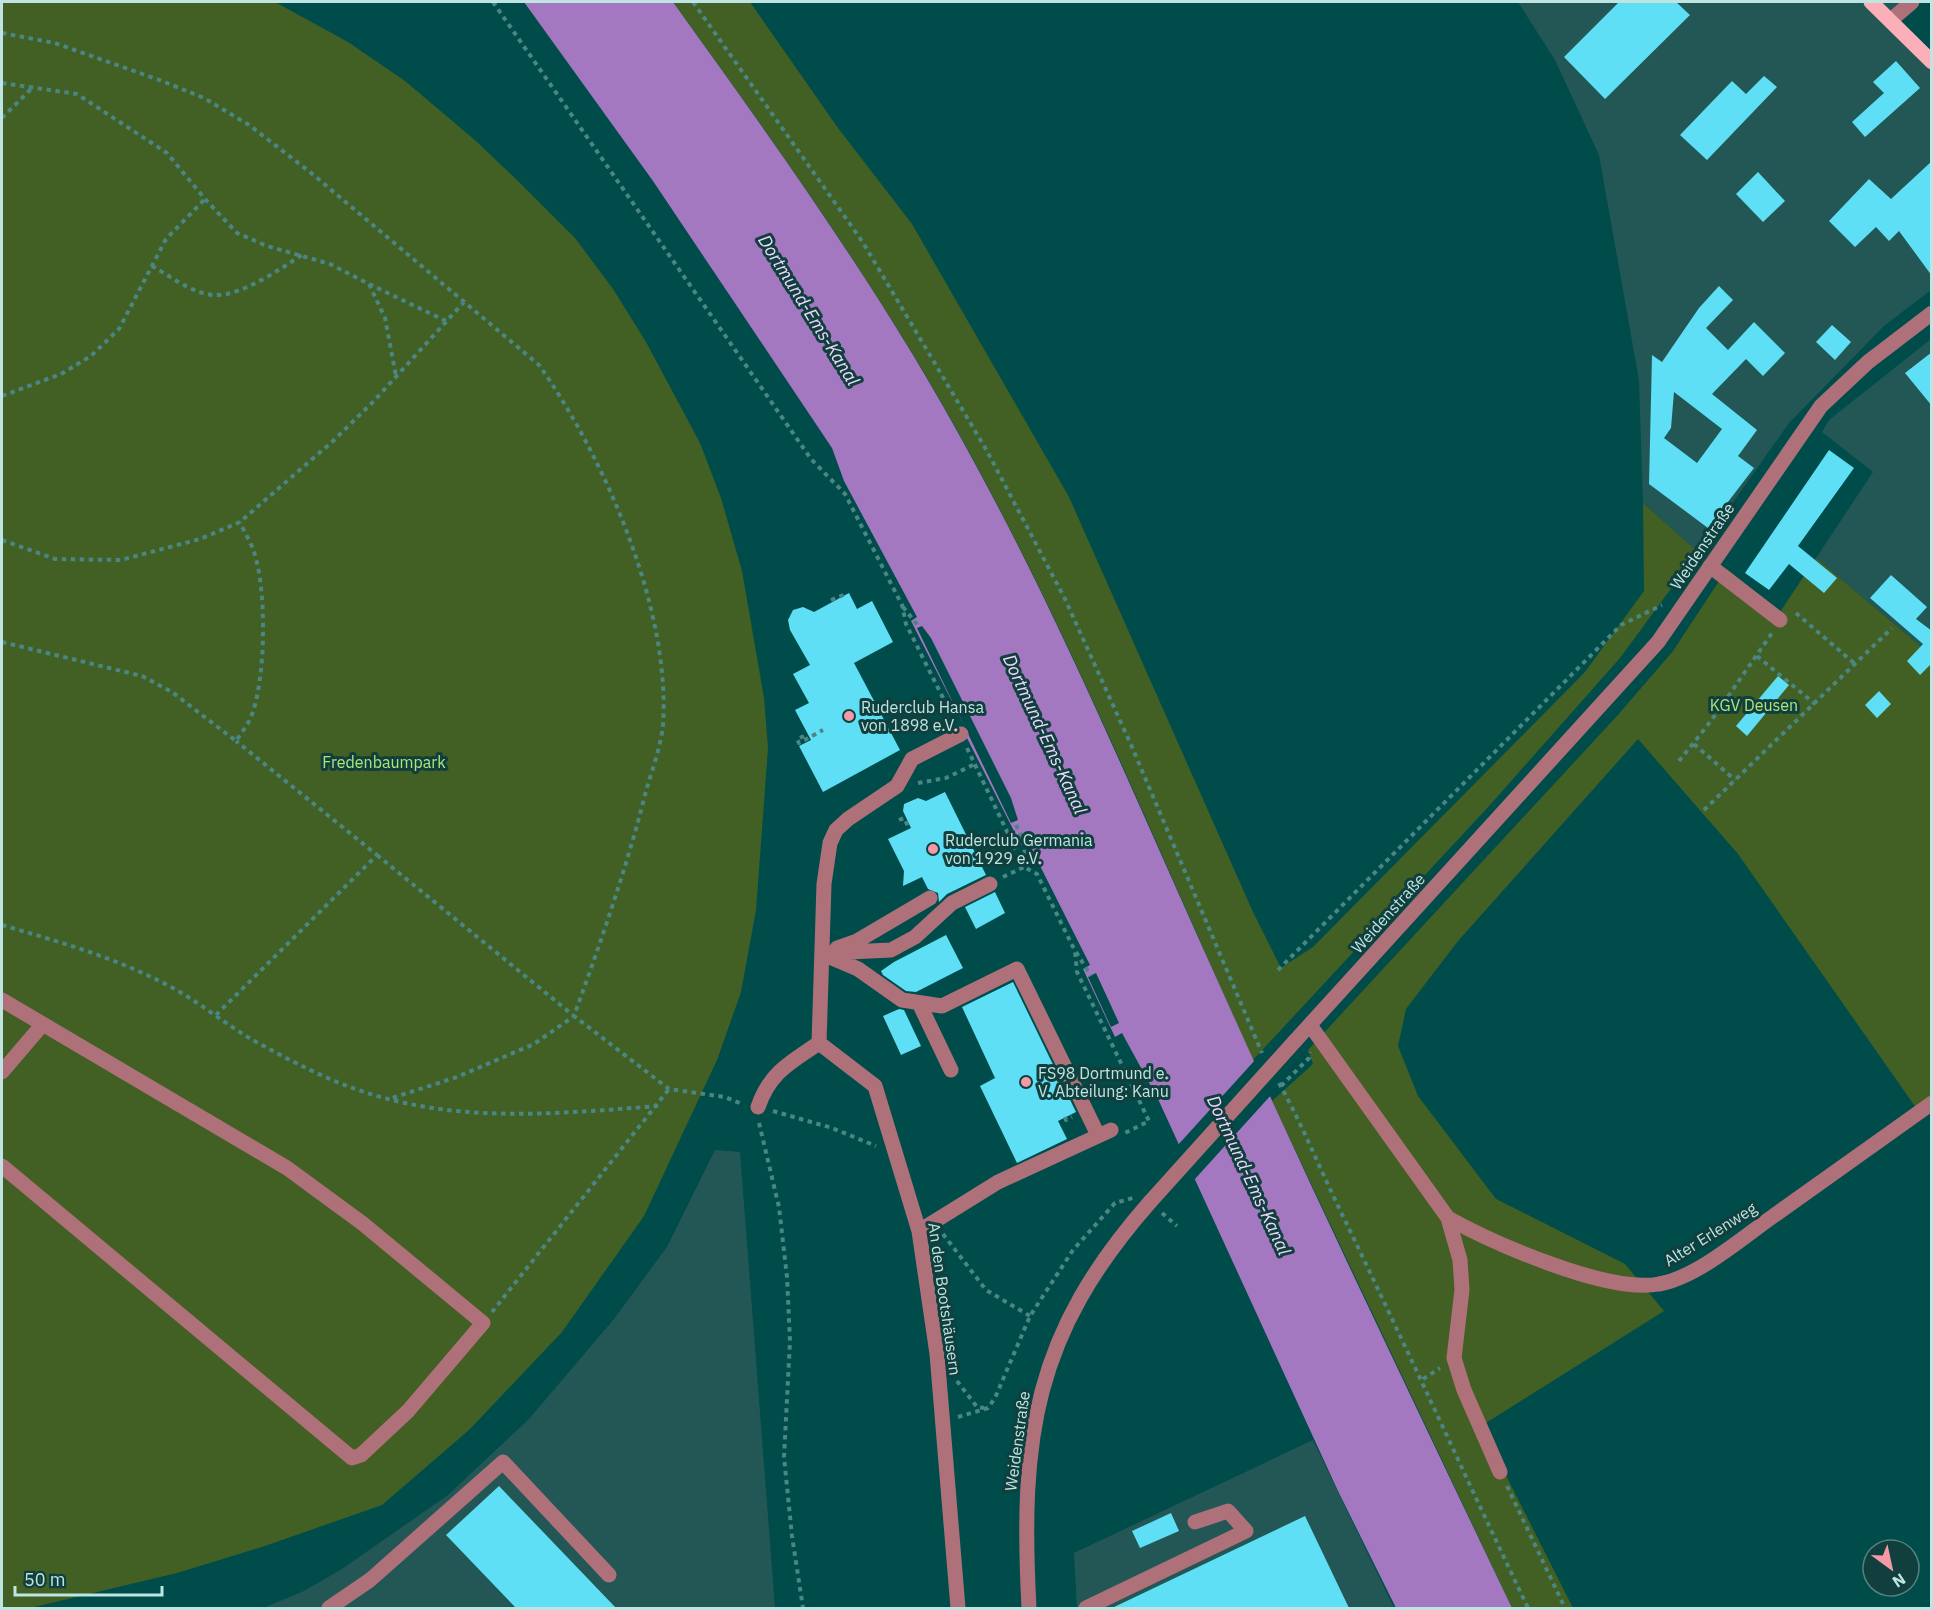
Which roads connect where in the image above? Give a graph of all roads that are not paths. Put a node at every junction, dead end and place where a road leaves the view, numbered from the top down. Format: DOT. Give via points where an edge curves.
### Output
graph roads {
  1 [pos="1871,2"];
  2 [pos="1912,2"];
  3 [pos="1891,20"];
  4 [pos="1932,62"];
  5 [pos="1932,313"];
  6 [pos="1710,566"];
  7 [pos="1780,620"];
  8 [pos="960,734"];
  9 [pos="990,884"];
  10 [pos="930,898"];
  11 [pos="823,954"];
  12 [pos="2,1000"];
  13 [pos="919,1003"];
  14 [pos="43,1024"];
  15 [pos="1310,1025"];
  16 [pos="819,1043"];
  17 [pos="951,1070"];
  18 [pos="2,1072"];
  19 [pos="1932,1103"];
  20 [pos="758,1107"];
  21 [pos="2,1166"];
  22 [pos="1448,1218"];
  23 [pos="925,1227"];
  24 [pos="1500,1472"];
  25 [pos="1195,1522"];
  26 [pos="609,1575"];
  27 [pos="328,1608"];
  28 [pos="958,1608"];
  29 [pos="1029,1608"];
  30 [pos="1086,1608"];
  1 -- 3 [label="main road"];
  2 -- 3 [label="street"];
  3 -- 4 [label="main road"];
  5 -- 6 [label="street, Weidenstraße" via="1868,362 1821,406"];
  6 -- 7 [label="street"];
  6 -- 15 [label="street, Weidenstraße" via="1658,642"];
  8 -- 11 [label="street" via="912,759 897,786 836,830 830,843 824,884"];
  9 -- 11 [label="street" via="952,903 915,937 891,950"];
  10 -- 11 [label="street" via="857,941"];
  11 -- 13 [label="street" via="858,969 902,1000"];
  11 -- 16 [label="street"];
  12 -- 14 [label="street"];
  13 -- 17 [label="street"];
  13 -- 23 [label="street" via="942,1006 1017,969 1104,1132 998,1182"];
  14 -- 18 [label="street"];
  14 -- 21 [label="street" via="287,1168 362,1223 483,1323 408,1412 361,1455 352,1458"];
  15 -- 22 [label="street"];
  15 -- 29 [label="street, Weidenstraße, bridge" via="1143,1200 1071,1312 1036,1416 1025,1532"];
  16 -- 20 [label="street" via="765,1086"];
  16 -- 23 [label="street, An den Bootshäusern" via="875,1086 900,1169"];
  19 -- 22 [label="street, Alter Erlenweg" via="1739,1240 1691,1271 1659,1284 1640,1286 1542,1261 1482,1237"];
  22 -- 24 [label="street" via="1460,1260 1462,1290 1454,1358"];
  23 -- 28 [label="street, An den Bootshäusern"];
  25 -- 30 [label="street" via="1228,1510 1246,1531"];
  26 -- 27 [label="street" via="503,1462 370,1580"];
}
